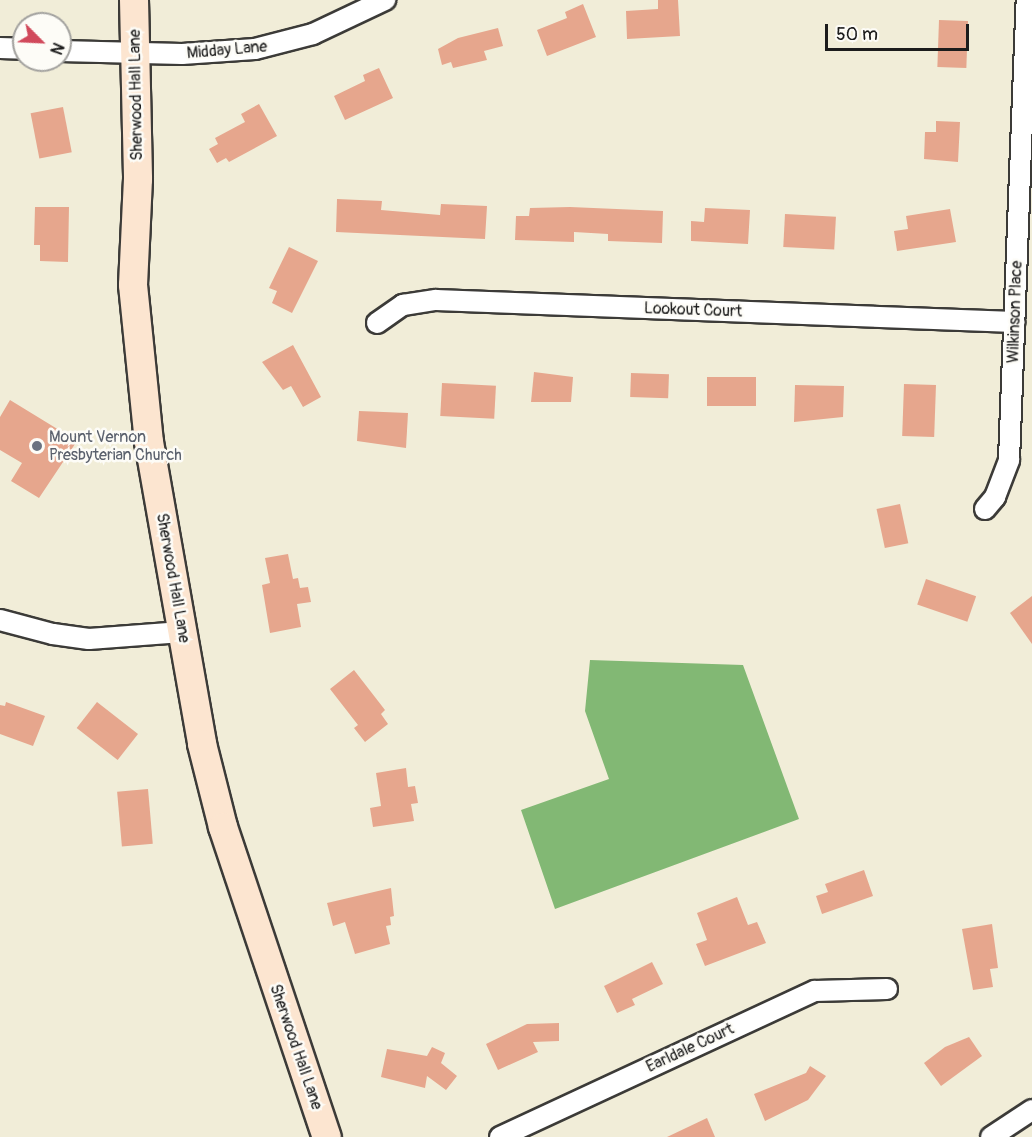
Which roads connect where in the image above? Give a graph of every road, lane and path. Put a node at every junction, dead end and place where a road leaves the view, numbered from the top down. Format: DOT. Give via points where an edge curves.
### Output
graph roads {
  1 [pos="134,0"];
  2 [pos="385,0"];
  3 [pos="1027,0"];
  4 [pos="72,51"];
  5 [pos="136,53"];
  6 [pos="1015,321"];
  7 [pos="378,323"];
  8 [pos="985,509"];
  9 [pos="0,620"];
  10 [pos="182,632"];
  11 [pos="887,989"];
  12 [pos="1032,1110"];
  13 [pos="327,1137"];
  14 [pos="500,1137"];
  15 [pos="992,1137"];
  1 -- 5 [label="main road, Sherwood Hall Lane"];
  2 -- 5 [label="street, Midday Lane" via="336,26 284,43 226,53"];
  3 -- 6 [label="street, Wilkinson Place"];
  4 -- 5 [label="street, Midday Lane"];
  5 -- 10 [label="main road, Sherwood Hall Lane" via="135,327 149,442"];
  6 -- 7 [label="street, Lookout Court" via="436,300 403,305"];
  6 -- 8 [label="street, Wilkinson Place" via="1009,460 995,497"];
  9 -- 10 [label="street" via="89,639"];
  10 -- 13 [label="main road, Sherwood Hall Lane" via="202,744 224,827"];
  11 -- 14 [label="street, Earldale Court" via="815,991"];
  12 -- 15 [label="street"];
}
